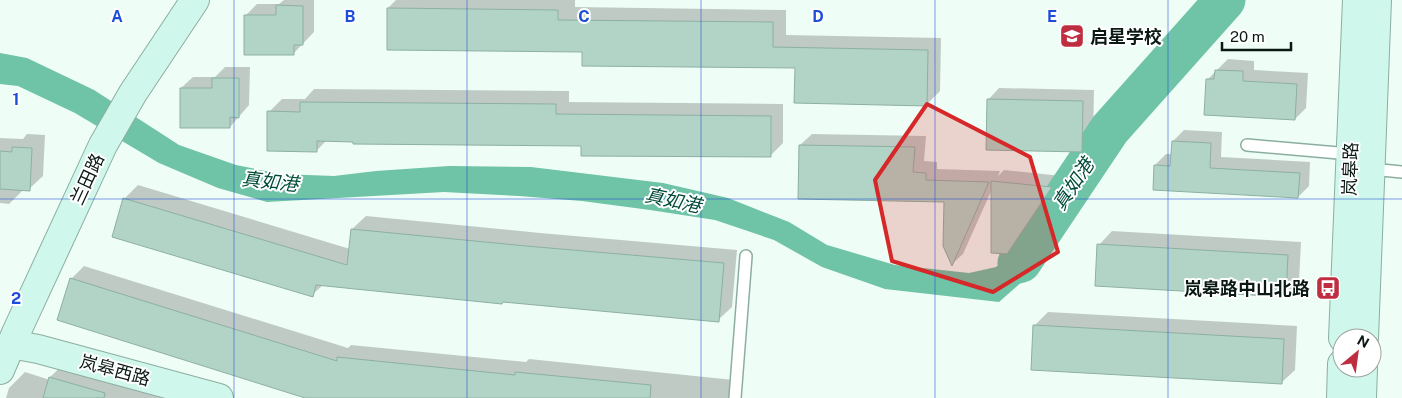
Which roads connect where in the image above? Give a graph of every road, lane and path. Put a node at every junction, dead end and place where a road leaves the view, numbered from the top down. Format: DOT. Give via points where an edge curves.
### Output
graph roads {
  1 [pos="195,0"];
  2 [pos="1356,0"];
  3 [pos="1377,0"];
  4 [pos="1247,145"];
  5 [pos="1360,162"];
  6 [pos="1402,172"];
  7 [pos="746,256"];
  8 [pos="1344,328"];
  9 [pos="1364,328"];
  10 [pos="11,344"];
  11 [pos="0,370"];
  12 [pos="1342,378"];
  13 [pos="1363,378"];
  14 [pos="219,398"];
  15 [pos="736,398"];
  16 [pos="1341,398"];
  17 [pos="1362,398"];
  1 -- 10 [label="main road, 兰田路" via="133,93 103,145"];
  2 -- 5 [label="main road, 岚皋路"];
  3 -- 5 [label="main road, 岚皋路"];
  4 -- 5 [label="lane"];
  5 -- 6 [label="lane"];
  5 -- 8 [label="main road, 岚皋路"];
  5 -- 9 [label="main road, 岚皋路"];
  7 -- 15 [label="lane"];
  10 -- 11 [label="main road, 兰田路"];
  10 -- 14 [label="main road, 岚皋西路"];
  12 -- 16 [label="main road"];
  13 -- 17 [label="main road"];
}
